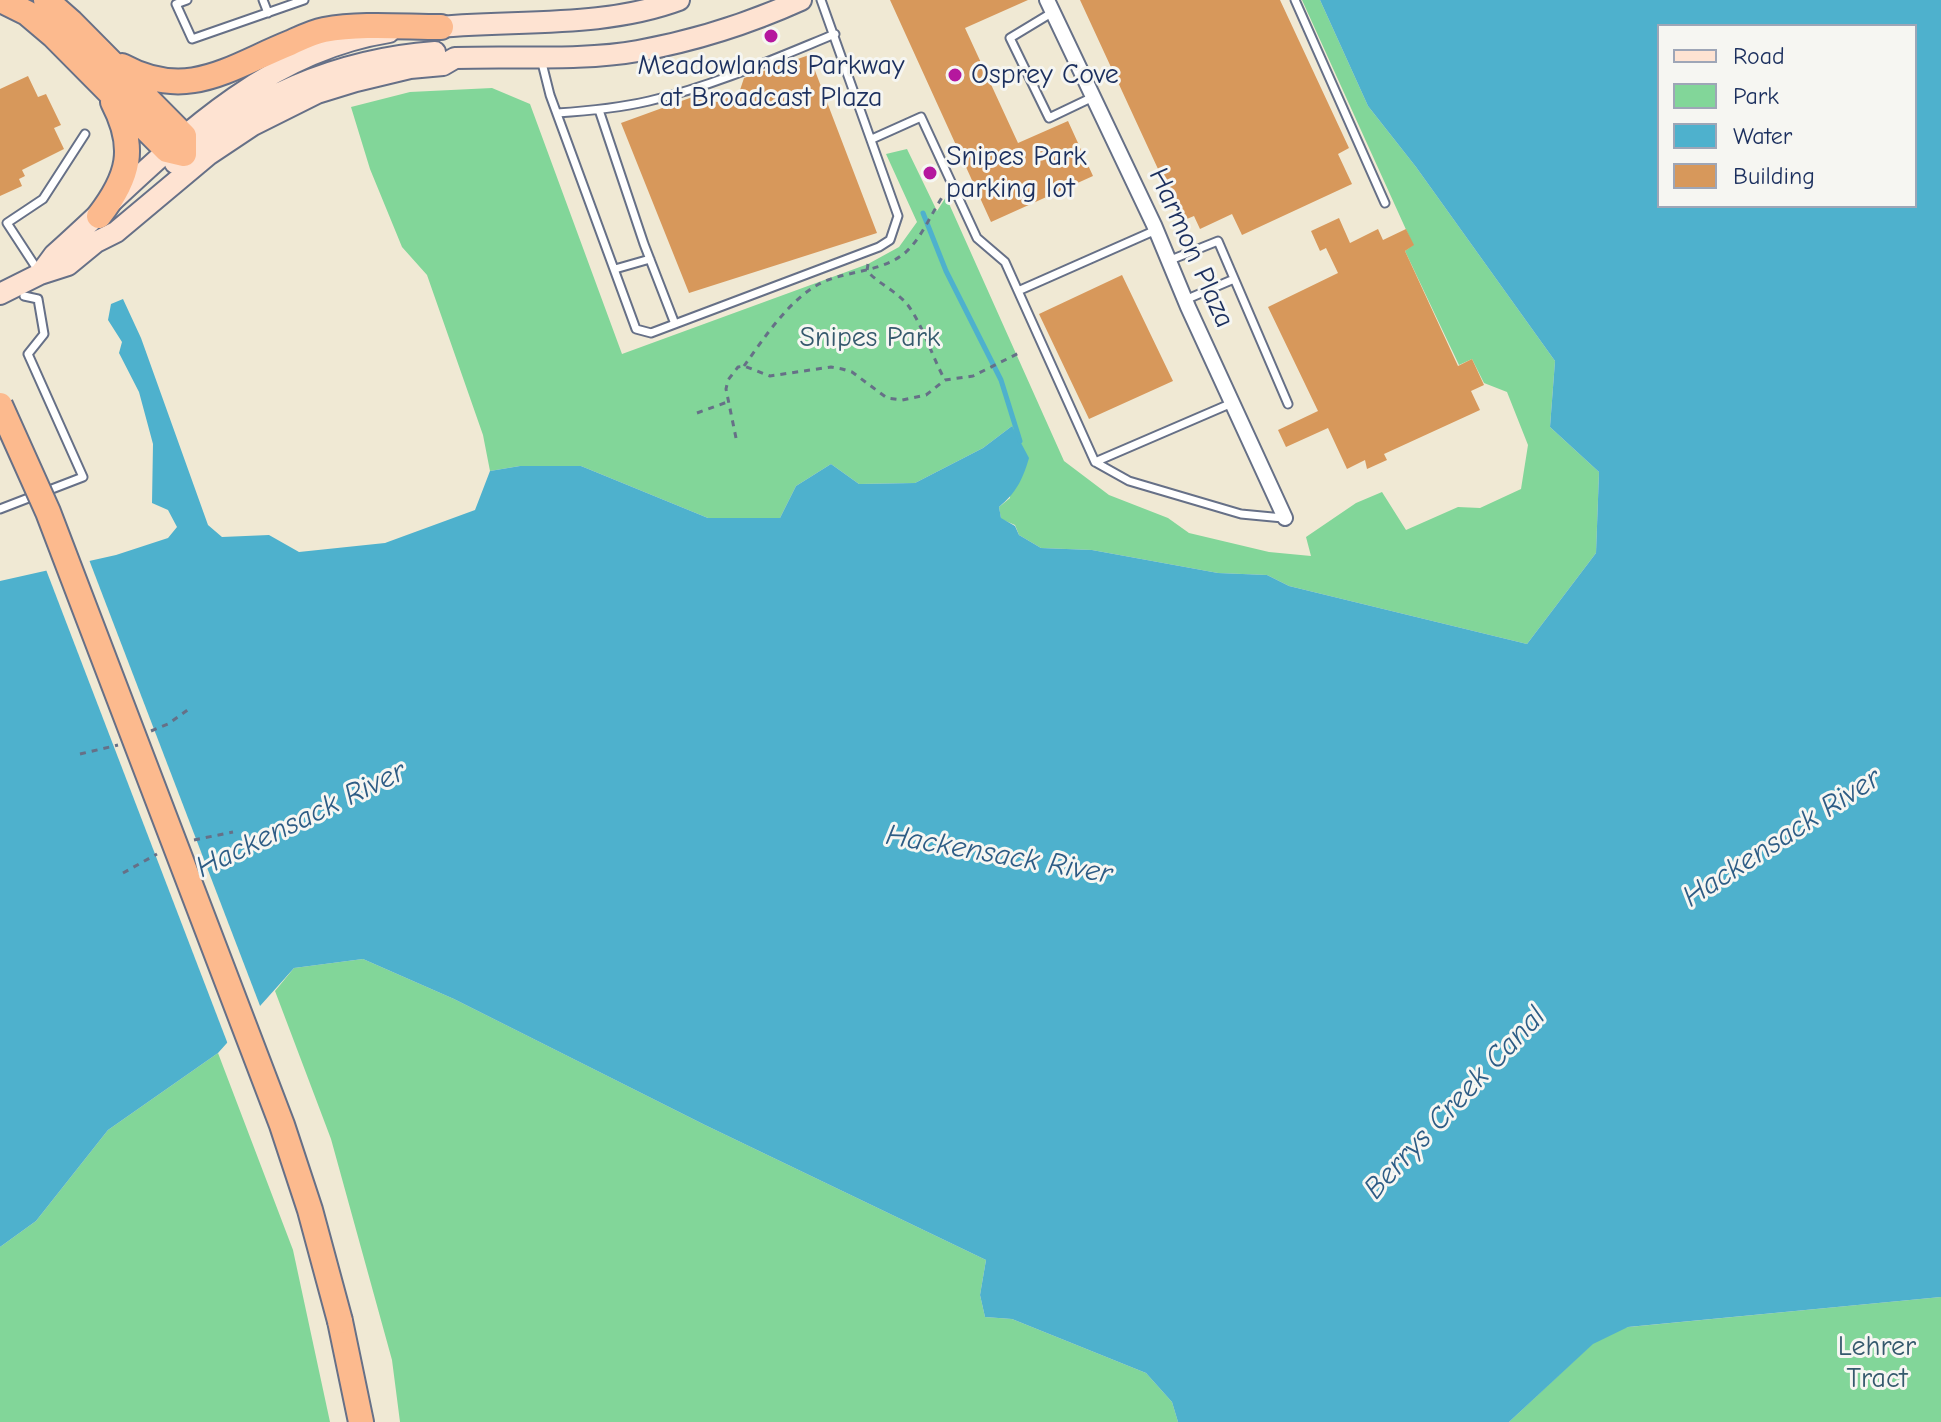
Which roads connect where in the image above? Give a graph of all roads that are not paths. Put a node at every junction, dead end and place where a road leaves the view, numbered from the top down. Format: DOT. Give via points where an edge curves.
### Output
graph roads {
  1 [pos="1,0"];
  2 [pos="46,0"];
  3 [pos="187,0"];
  4 [pos="263,0"];
  5 [pos="304,0"];
  6 [pos="679,0"];
  7 [pos="801,0"];
  8 [pos="821,0"];
  9 [pos="1295,0"];
  10 [pos="1050,6"];
  11 [pos="268,13"];
  12 [pos="441,27"];
  13 [pos="835,34"];
  14 [pos="541,56"];
  15 [pos="455,58"];
  16 [pos="100,68"];
  17 [pos="1093,97"];
  18 [pos="599,110"];
  19 [pos="557,113"];
  20 [pos="85,134"];
  21 [pos="872,139"];
  22 [pos="179,147"];
  23 [pos="1385,203"];
  24 [pos="99,216"];
  25 [pos="1156,230"];
  26 [pos="96,242"];
  27 [pos="650,259"];
  28 [pos="1168,261"];
  29 [pos="615,269"];
  30 [pos="40,274"];
  31 [pos="1234,279"];
  32 [pos="1018,291"];
  33 [pos="0,294"];
  34 [pos="24,296"];
  35 [pos="1185,300"];
  36 [pos="675,324"];
  37 [pos="1232,403"];
  38 [pos="1288,404"];
  39 [pos="0,405"];
  40 [pos="1095,462"];
  41 [pos="0,509"];
  42 [pos="1285,518"];
  43 [pos="361,1422"];
  1 -- 16 [label="highway" via="27,13"];
  2 -- 16 [label="highway"];
  3 -- 11 [label="lane" via="176,4 192,39"];
  4 -- 11 [label="lane"];
  5 -- 11 [label="lane"];
  6 -- 12 [label="main road" via="593,17"];
  7 -- 14 [label="main road" via="704,36 636,52"];
  8 -- 13 [label="lane"];
  9 -- 23 [label="lane"];
  10 -- 17 [label="street, Harmon Plaza"];
  10 -- 17 [label="lane" via="1010,38 1049,118"];
  12 -- 16 [label="highway" via="321,30 220,74 185,83"];
  12 -- 22 [label="main road" via="384,32 332,46 230,99"];
  13 -- 18 [label="lane" via="710,83"];
  13 -- 21 [label="lane"];
  14 -- 15 [label="main road"];
  14 -- 19 [label="lane"];
  15 -- 22 [label="main road" via="442,52 406,54 312,77"];
  15 -- 26 [label="main road" via="317,93 253,125"];
  16 -- 22 [label="highway"];
  16 -- 24 [label="highway" via="124,127 128,162 123,180"];
  17 -- 25 [label="street, Harmon Plaza"];
  18 -- 19 [label="lane"];
  18 -- 27 [label="lane"];
  19 -- 29 [label="lane"];
  20 -- 30 [label="lane" via="43,199 7,223"];
  21 -- 32 [label="lane" via="921,117 977,238 1005,262"];
  21 -- 36 [label="lane" via="898,216 890,240"];
  22 -- 24 [label="main road"];
  22 -- 26 [label="main road"];
  24 -- 30 [label="main road"];
  25 -- 28 [label="street, Harmon Plaza"];
  25 -- 32 [label="lane"];
  26 -- 30 [label="main road" via="68,265"];
  27 -- 29 [label="lane"];
  27 -- 36 [label="lane"];
  28 -- 31 [label="lane" via="1218,241"];
  28 -- 35 [label="street, Harmon Plaza"];
  29 -- 36 [label="lane" via="636,329 651,333"];
  30 -- 33 [label="main road"];
  31 -- 35 [label="lane"];
  31 -- 38 [label="lane"];
  32 -- 40 [label="lane"];
  34 -- 41 [label="lane" via="38,299 44,334 28,354 83,477"];
  35 -- 37 [label="street, Harmon Plaza"];
  37 -- 40 [label="lane"];
  37 -- 42 [label="street, Harmon Plaza"];
  39 -- 43 [label="highway, bridge" via="48,512 282,1125 340,1321"];
  40 -- 42 [label="lane" via="1129,481 1241,514"];
}
